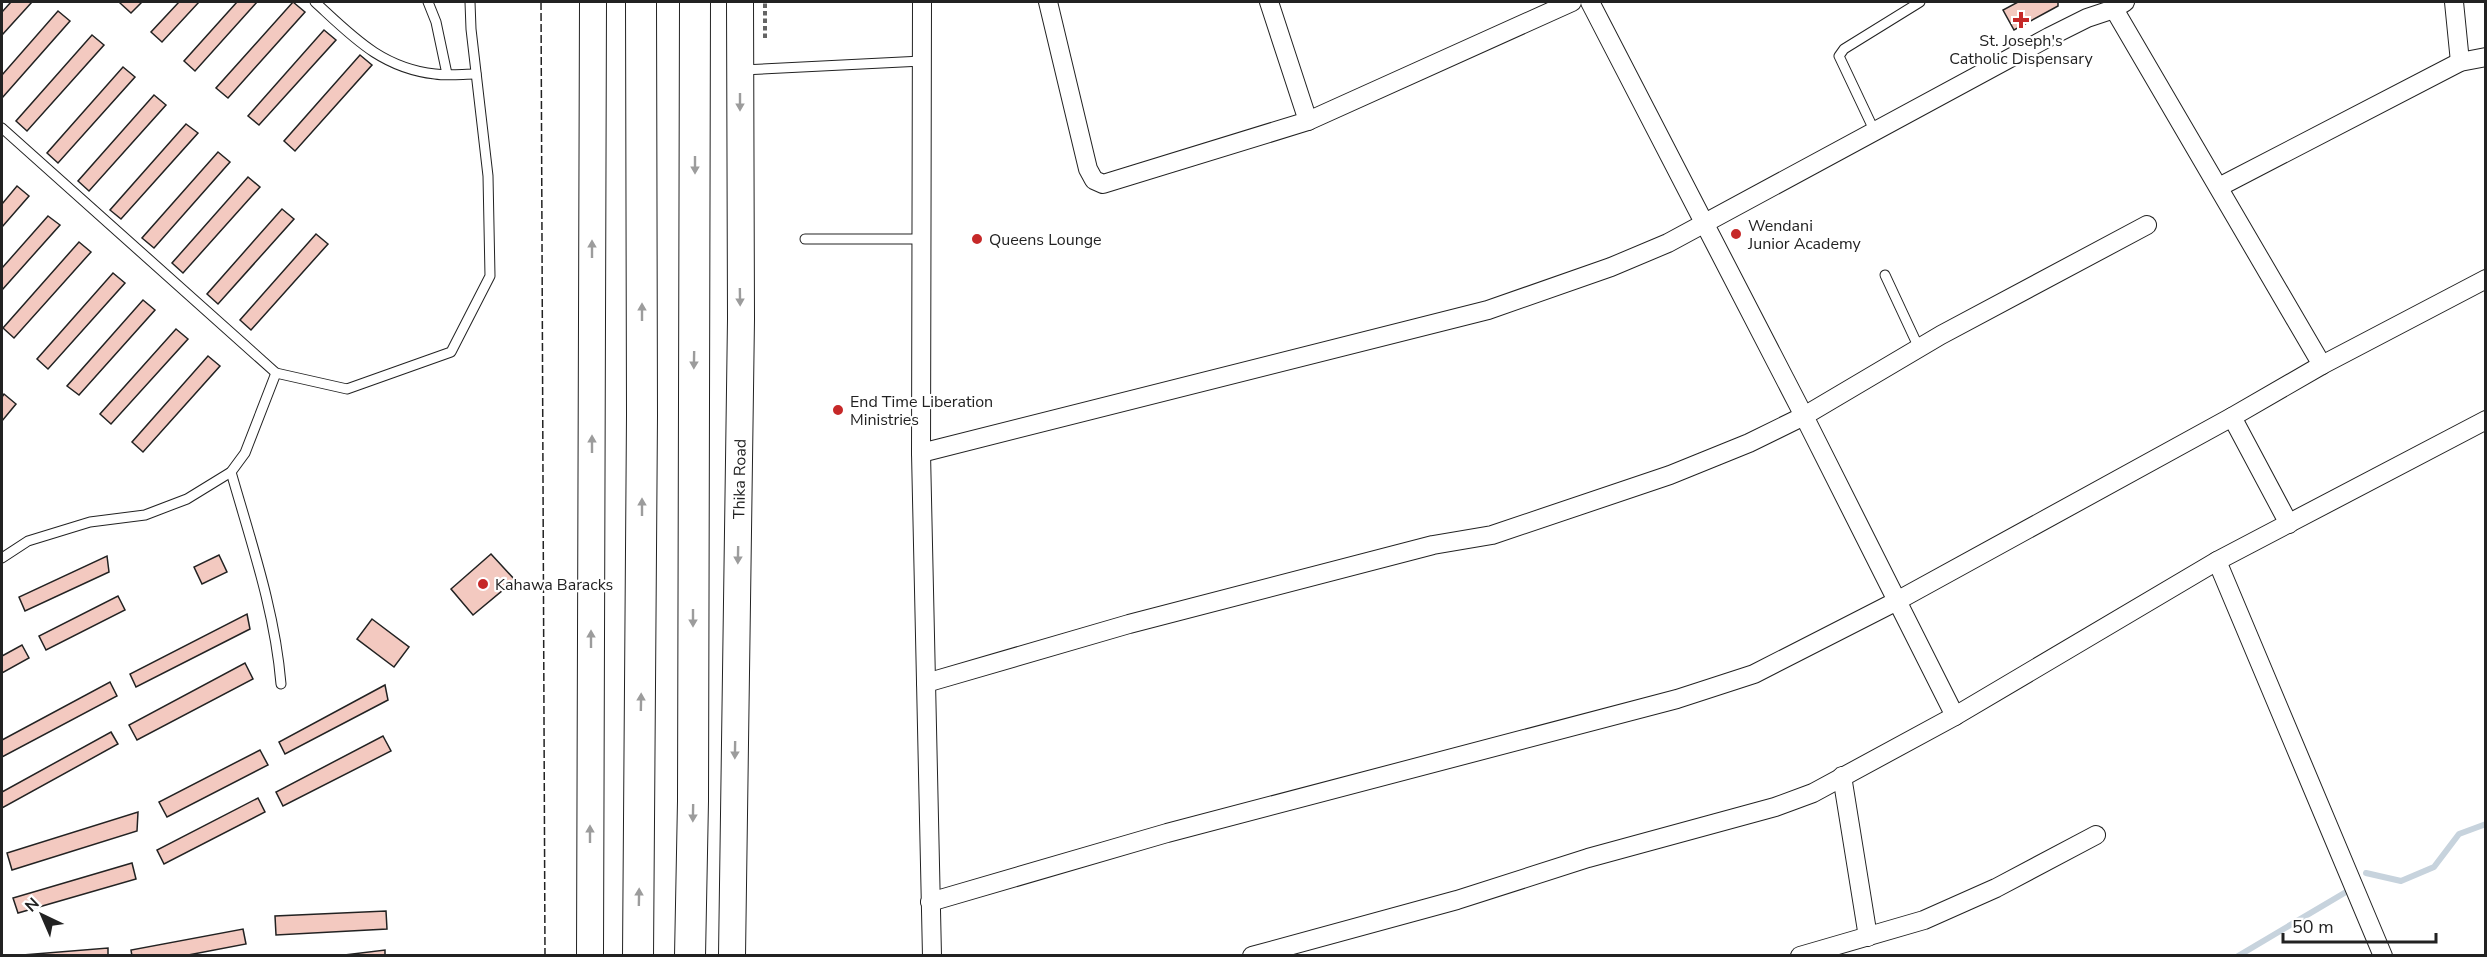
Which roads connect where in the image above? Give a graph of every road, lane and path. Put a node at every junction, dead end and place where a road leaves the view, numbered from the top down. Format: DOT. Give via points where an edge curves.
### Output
graph roads {
  1 [pos="315,2"];
  2 [pos="428,2"];
  3 [pos="470,2"];
  4 [pos="593,2"];
  5 [pos="641,2"];
  6 [pos="695,2"];
  7 [pos="740,2"];
  8 [pos="765,2"];
  9 [pos="922,2"];
  10 [pos="1048,2"];
  11 [pos="1269,2"];
  12 [pos="1572,2"];
  13 [pos="1590,2"];
  14 [pos="1920,2"];
  15 [pos="2454,2"];
  16 [pos="2110,6"];
  17 [pos="765,38"];
  18 [pos="2486,57"];
  19 [pos="922,61"];
  20 [pos="2460,62"];
  21 [pos="740,70"];
  22 [pos="447,74"];
  23 [pos="476,74"];
  24 [pos="1308,121"];
  25 [pos="2,128"];
  26 [pos="1874,130"];
  27 [pos="2219,187"];
  28 [pos="1704,224"];
  29 [pos="2147,225"];
  30 [pos="806,239"];
  31 [pos="922,239"];
  32 [pos="1885,275"];
  33 [pos="2486,279"];
  34 [pos="1919,348"];
  35 [pos="2322,365"];
  36 [pos="276,373"];
  37 [pos="1804,416"];
  38 [pos="2232,417"];
  39 [pos="2486,420"];
  40 [pos="921,453"];
  41 [pos="231,472"];
  42 [pos="2289,525"];
  43 [pos="2,558"];
  44 [pos="2217,561"];
  45 [pos="1895,602"];
  46 [pos="926,683"];
  47 [pos="281,684"];
  48 [pos="1955,716"];
  49 [pos="1842,776"];
  50 [pos="2096,836"];
  51 [pos="930,902"];
  52 [pos="1868,937"];
  53 [pos="1283,952"];
  54 [pos="590,956"];
  55 [pos="638,956"];
  56 [pos="690,956"];
  57 [pos="732,956"];
  58 [pos="932,956"];
  59 [pos="1252,956"];
  60 [pos="1800,956"];
  61 [pos="2383,956"];
  1 -- 22 [label="lane" via="387,62"];
  2 -- 22 [label="lane"];
  3 -- 23 [label="lane"];
  54 -- 4 [label="main road, one-way"];
  55 -- 5 [label="highway, one-way"];
  6 -- 56 [label="highway, one-way"];
  7 -- 21 [label="main road, Thika Road"];
  8 -- 17 [label="path"];
  9 -- 19 [label="street"];
  10 -- 24 [label="street" via="1088,169 1094,180 1103,184"];
  11 -- 24 [label="street"];
  12 -- 24 [label="street"];
  13 -- 28 [label="street"];
  14 -- 26 [label="lane" via="1844,49 1839,56"];
  15 -- 20 [label="street"];
  16 -- 26 [label="street"];
  16 -- 27 [label="street"];
  18 -- 20 [label="street"];
  19 -- 21 [label="lane"];
  19 -- 31 [label="street"];
  20 -- 27 [label="street"];
  21 -- 57 [label="main road, Thika Road, one-way" via="741,319"];
  22 -- 23 [label="lane"];
  23 -- 36 [label="lane" via="488,176 489,276 451,352 347,389"];
  25 -- 36 [label="lane"];
  26 -- 28 [label="street"];
  27 -- 35 [label="street"];
  28 -- 37 [label="street"];
  28 -- 40 [label="street" via="1611,267 1488,310"];
  29 -- 34 [label="street"];
  30 -- 31 [label="lane"];
  31 -- 40 [label="street"];
  32 -- 34 [label="lane"];
  33 -- 35 [label="street"];
  34 -- 37 [label="street"];
  35 -- 38 [label="street"];
  36 -- 41 [label="lane" via="245,453"];
  37 -- 45 [label="street"];
  37 -- 46 [label="street" via="1670,475 1492,535 1433,545 1129,624"];
  38 -- 42 [label="street"];
  38 -- 45 [label="street"];
  39 -- 42 [label="street"];
  40 -- 46 [label="street"];
  41 -- 43 [label="lane" via="187,499 145,515 90,522 28,540"];
  41 -- 47 [label="lane" via="262,580 277,644"];
  42 -- 44 [label="street"];
  44 -- 48 [label="street"];
  44 -- 61 [label="street"];
  45 -- 48 [label="street"];
  45 -- 51 [label="street" via="1754,674 1724,685 1167,833"];
  46 -- 51 [label="street"];
  48 -- 49 [label="street"];
  49 -- 52 [label="street"];
  49 -- 53 [label="street" via="1813,793 1775,807 1588,858"];
  50 -- 52 [label="street" via="1924,920"];
  51 -- 58 [label="street"];
  52 -- 60 [label="street"];
  53 -- 59 [label="street"];
}
